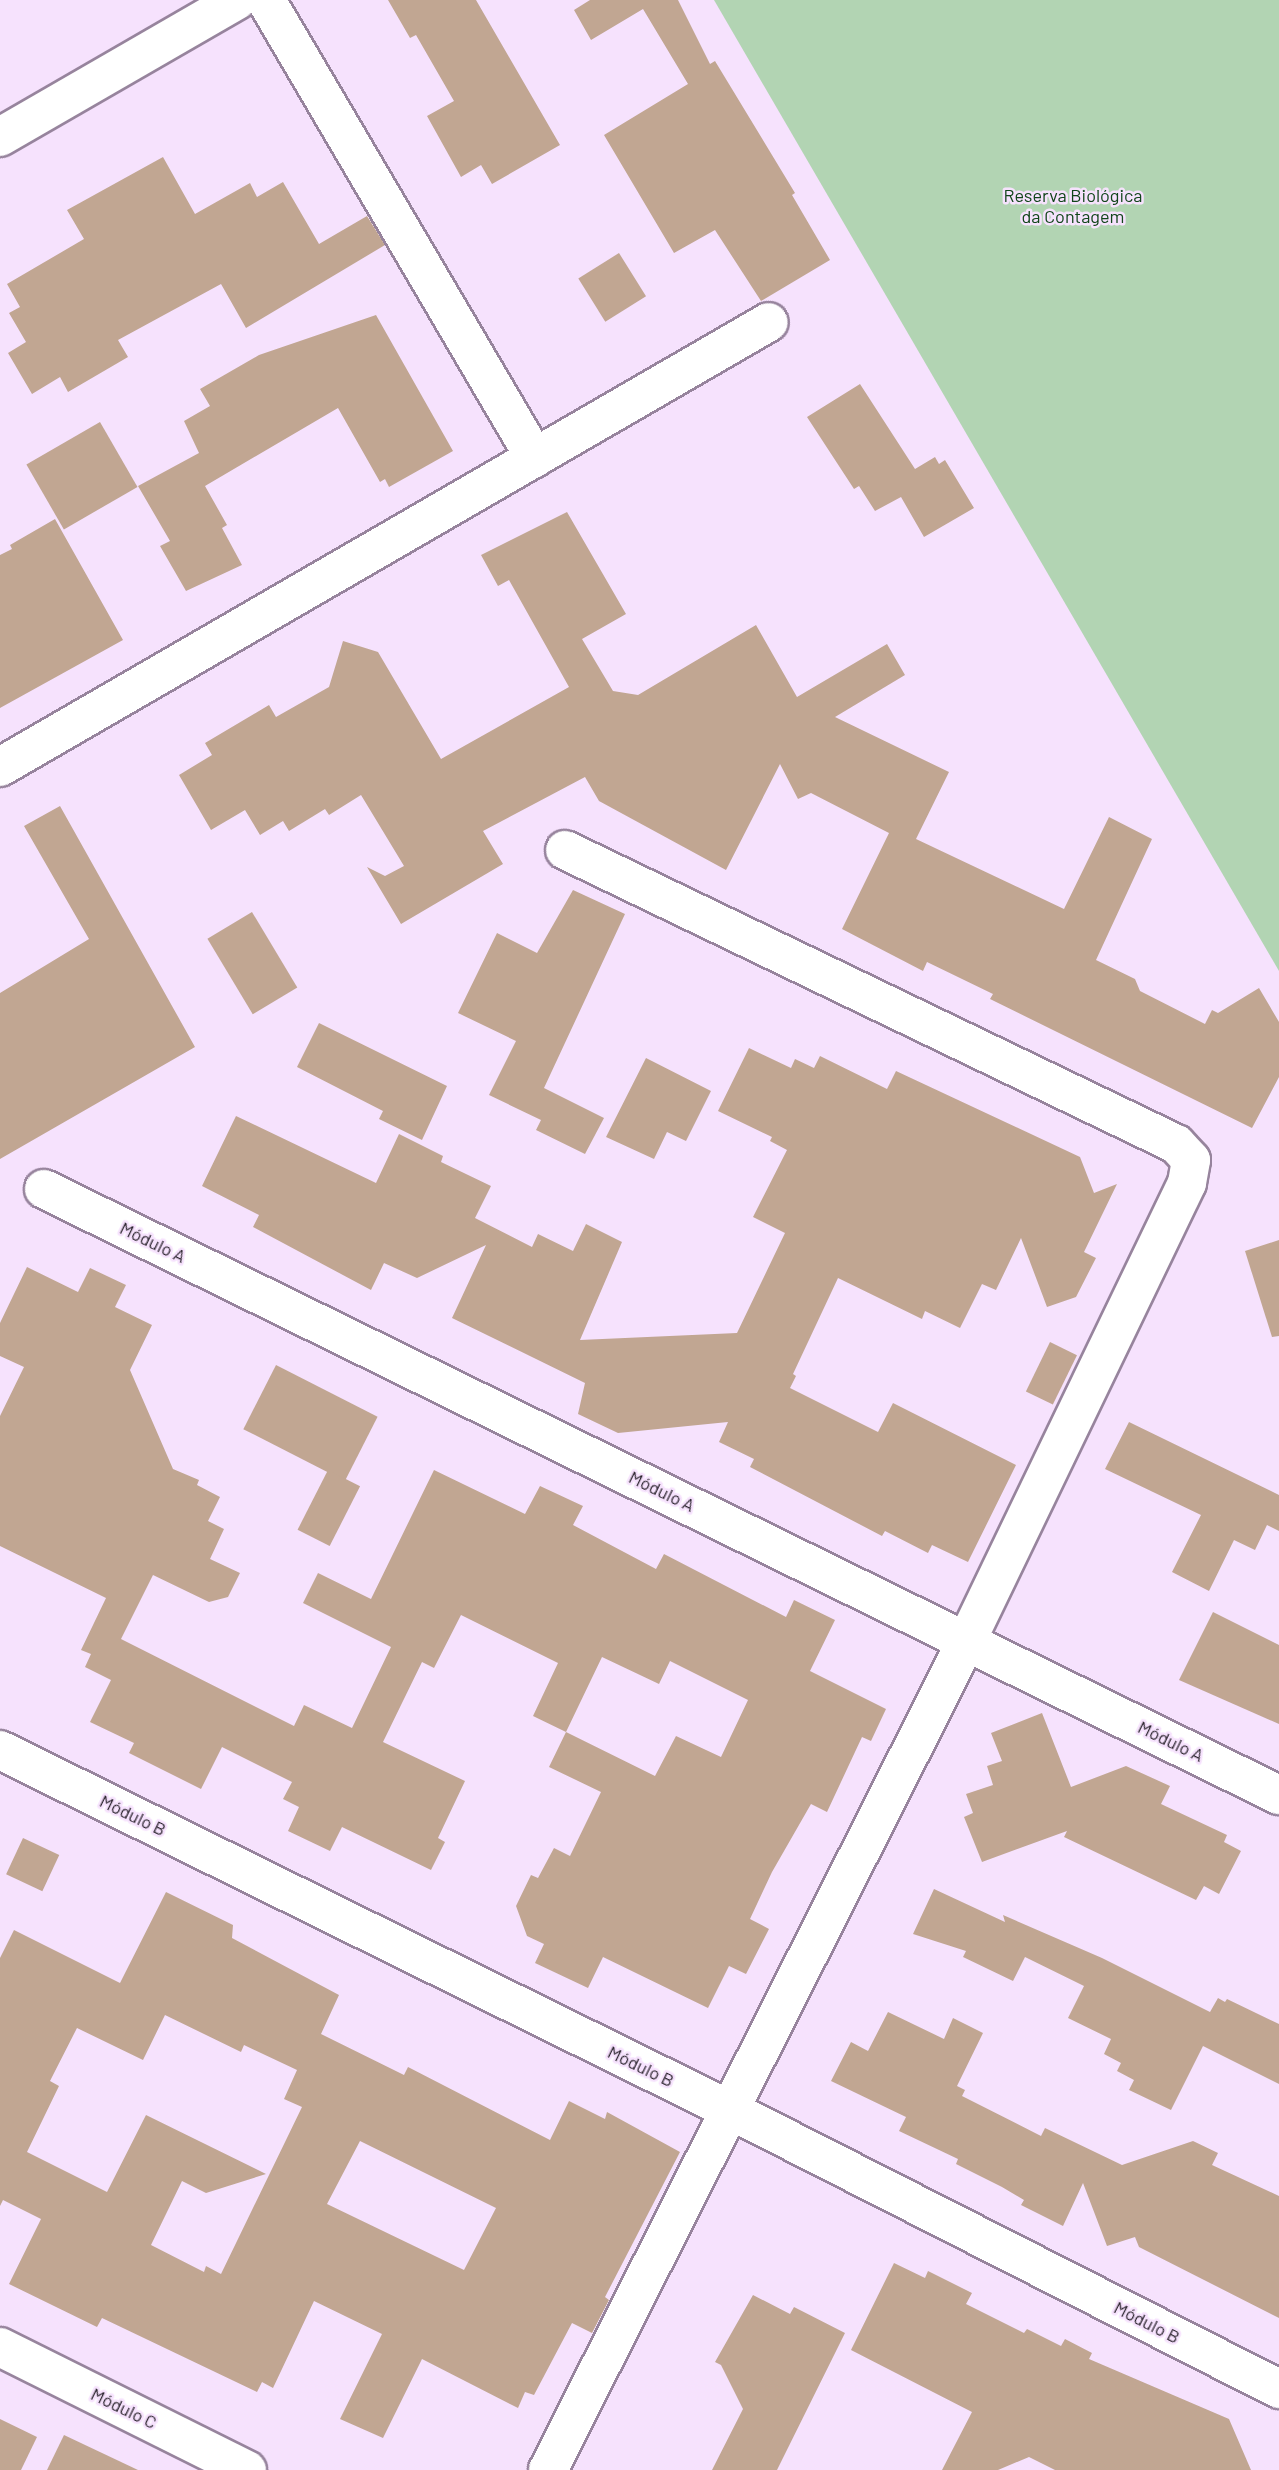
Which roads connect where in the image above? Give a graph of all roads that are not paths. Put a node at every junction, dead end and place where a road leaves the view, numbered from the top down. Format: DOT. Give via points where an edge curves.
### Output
graph roads {
  1 [pos="237,0"];
  2 [pos="266,0"];
  3 [pos="0,137"];
  4 [pos="769,322"];
  5 [pos="534,458"];
  6 [pos="0,766"];
  7 [pos="565,850"];
  8 [pos="44,1189"];
  9 [pos="967,1640"];
  10 [pos="0,1750"];
  11 [pos="1279,1795"];
  12 [pos="732,2111"];
  13 [pos="0,2347"];
  14 [pos="1279,2389"];
  15 [pos="247,2470"];
  16 [pos="548,2470"];
  1 -- 3 [label="street"];
  2 -- 5 [label="street"];
  4 -- 5 [label="street"];
  5 -- 6 [label="street"];
  7 -- 9 [label="street" via="1176,1144 1191,1160 1187,1183"];
  8 -- 9 [label="street, Módulo A"];
  9 -- 11 [label="street, Módulo A"];
  9 -- 12 [label="street"];
  10 -- 12 [label="street, Módulo B"];
  12 -- 14 [label="street, Módulo B"];
  12 -- 16 [label="street"];
  13 -- 15 [label="street, Módulo C"];
}
